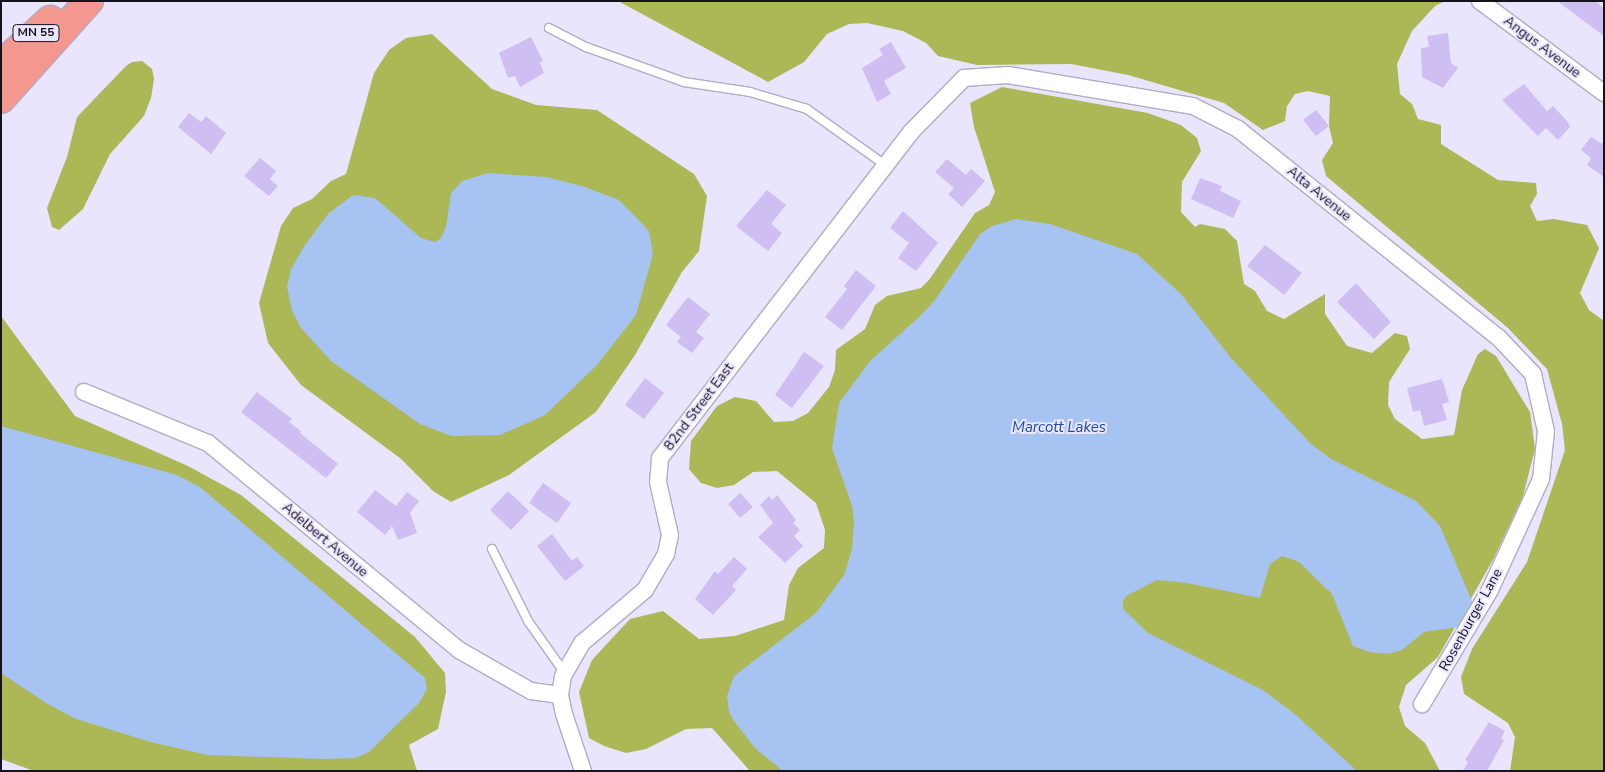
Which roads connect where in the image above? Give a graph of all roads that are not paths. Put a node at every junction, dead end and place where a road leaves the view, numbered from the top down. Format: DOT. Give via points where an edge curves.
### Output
graph roads {
  1 [pos="71,1"];
  2 [pos="88,1"];
  3 [pos="1480,1"];
  4 [pos="549,28"];
  5 [pos="1,64"];
  6 [pos="964,78"];
  7 [pos="1604,93"];
  8 [pos="1,99"];
  9 [pos="885,165"];
  10 [pos="84,392"];
  11 [pos="1541,479"];
  12 [pos="492,549"];
  13 [pos="564,672"];
  14 [pos="560,695"];
  15 [pos="1422,704"];
  16 [pos="583,771"];
  1 -- 5 [label="highway, MN 55"];
  2 -- 8 [label="highway"];
  3 -- 7 [label="street, Angus Avenue"];
  4 -- 9 [label="lane" via="586,48 684,82 750,92 807,108"];
  6 -- 9 [label="street, 82nd Street East" via="911,132"];
  6 -- 11 [label="street, Alta Avenue" via="1008,75 1193,106 1238,129 1498,337 1533,374 1546,431"];
  9 -- 13 [label="street, 82nd Street East" via="660,458 658,482 670,535 666,554 645,590 582,643"];
  10 -- 14 [label="street, Adelbert Avenue" via="208,443 459,650 531,691"];
  11 -- 15 [label="street, Rosenburger Lane" via="1490,590"];
  12 -- 13 [label="lane" via="528,621"];
  13 -- 14 [label="street, 82nd Street East"];
  14 -- 16 [label="street, 82nd Street East"];
}
